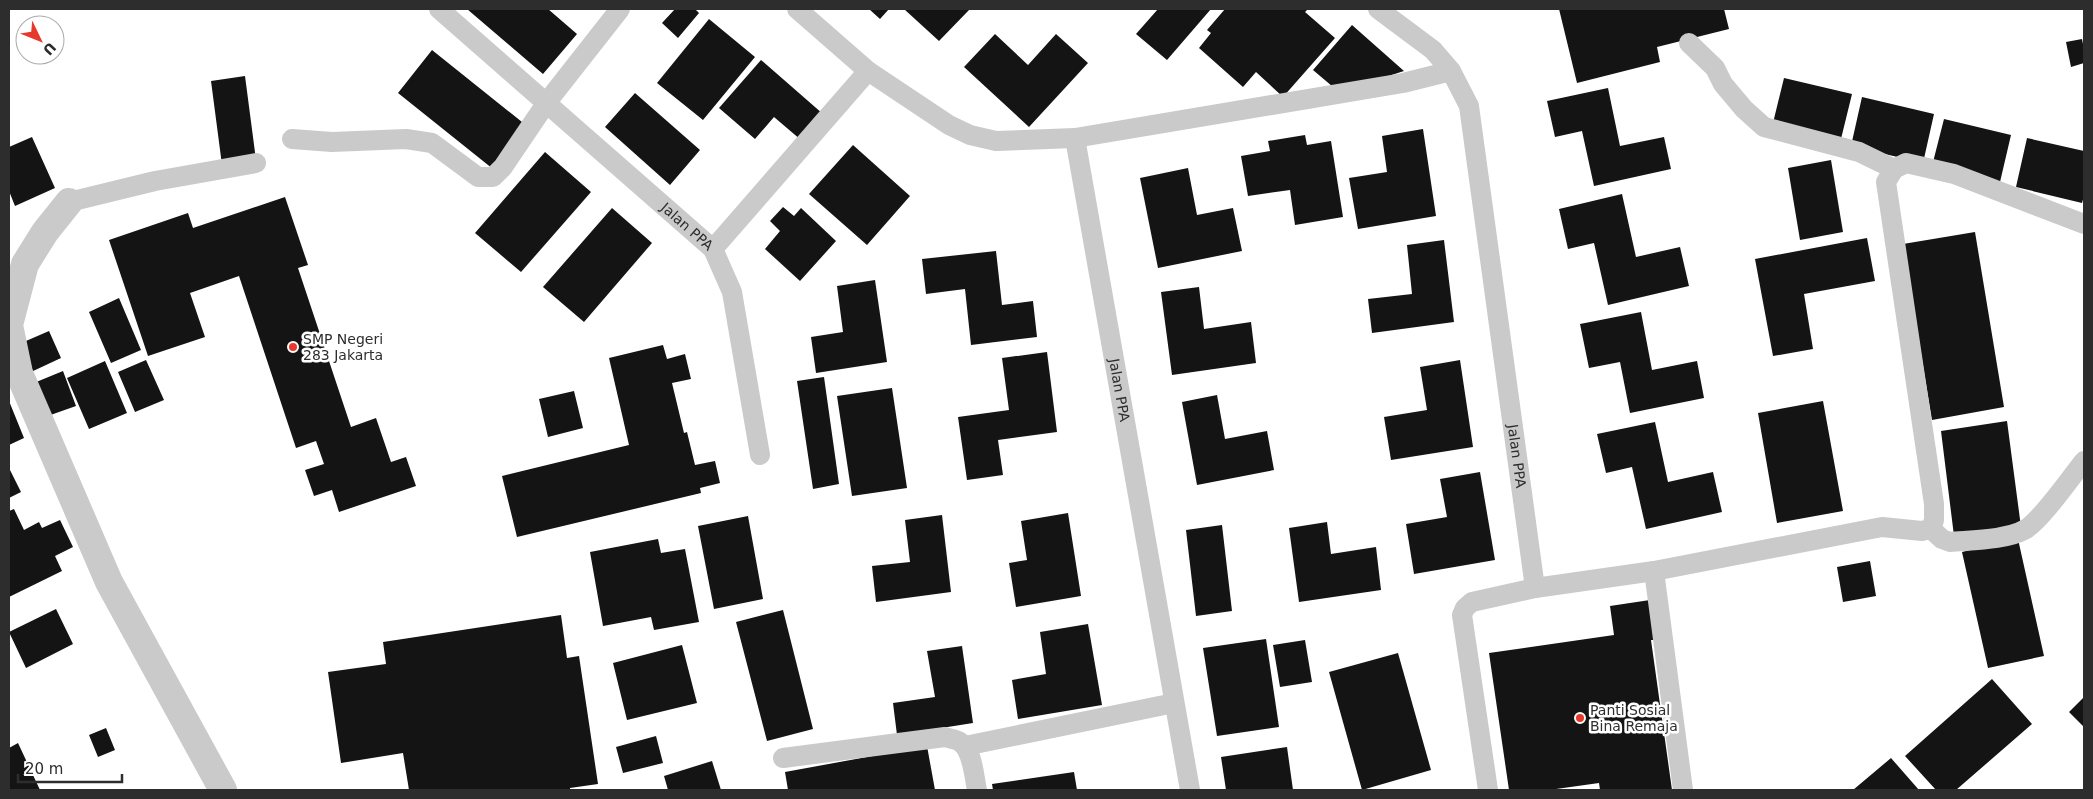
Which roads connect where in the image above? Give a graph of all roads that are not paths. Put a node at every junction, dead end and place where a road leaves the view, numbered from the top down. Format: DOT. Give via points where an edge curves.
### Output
graph roads {
  1 [pos="439,9"];
  2 [pos="620,9"];
  3 [pos="797,9"];
  4 [pos="1378,9"];
  5 [pos="1689,43"];
  6 [pos="1451,71"];
  7 [pos="868,72"];
  8 [pos="547,102"];
  9 [pos="292,138"];
  10 [pos="1076,138"];
  11 [pos="256,163"];
  12 [pos="1894,169"];
  13 [pos="69,202"];
  14 [pos="2084,224"];
  15 [pos="712,249"];
  16 [pos="9,325"];
  17 [pos="760,456"];
  18 [pos="2084,461"];
  19 [pos="1931,528"];
  20 [pos="1654,571"];
  21 [pos="1535,588"];
  22 [pos="1174,703"];
  23 [pos="965,746"];
  24 [pos="783,758"];
  25 [pos="223,790"];
  26 [pos="976,790"];
  27 [pos="1190,790"];
  28 [pos="1488,790"];
  29 [pos="1683,790"];
  1 -- 8 [label="lane, Jalan PPA"];
  2 -- 8 [label="lane"];
  3 -- 7 [label="lane"];
  4 -- 6 [label="lane, Jalan PPA" via="1433,50"];
  5 -- 12 [label="lane" via="1715,68 1723,84 1744,109 1764,127 1859,152"];
  6 -- 10 [label="lane" via="1403,83"];
  6 -- 21 [label="lane, Jalan PPA" via="1469,106"];
  7 -- 10 [label="lane" via="949,125 970,135 996,141"];
  7 -- 15 [label="lane"];
  8 -- 9 [label="lane" via="493,177 478,178 432,142 406,139 332,142"];
  8 -- 15 [label="lane, Jalan PPA"];
  10 -- 22 [label="lane, Jalan PPA"];
  11 -- 13 [label="lane" via="155,181"];
  12 -- 14 [label="lane" via="1906,163 1954,174"];
  12 -- 19 [label="lane" via="1886,182 1934,504"];
  13 -- 16 [label="street" via="25,264"];
  15 -- 17 [label="lane, Jalan PPA" via="732,292"];
  16 -- 25 [label="street" via="19,373 109,582"];
  18 -- 19 [label="lane" via="2027,529 2004,536 1950,542"];
  19 -- 20 [label="lane" via="1922,531 1882,527"];
  20 -- 21 [label="lane"];
  20 -- 29 [label="lane"];
  21 -- 28 [label="lane" via="1472,602 1462,615"];
  22 -- 23 [label="lane"];
  22 -- 27 [label="lane, Jalan PPA"];
  23 -- 24 [label="lane" via="945,737"];
  23 -- 26 [label="lane"];
}
